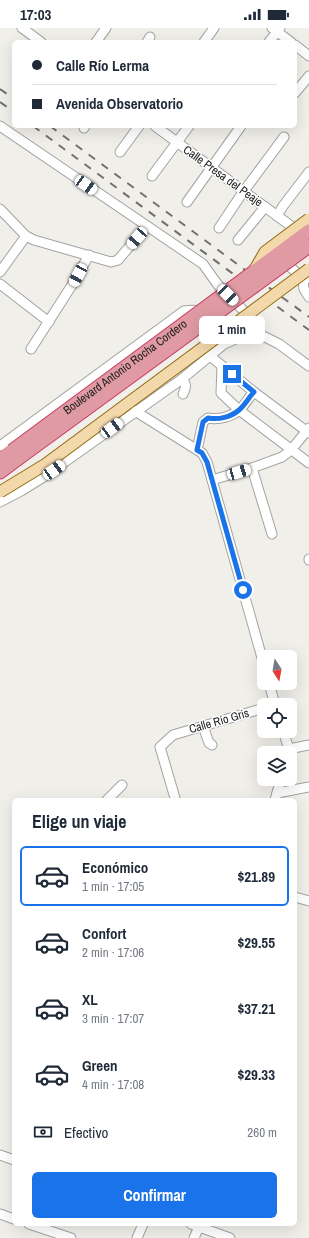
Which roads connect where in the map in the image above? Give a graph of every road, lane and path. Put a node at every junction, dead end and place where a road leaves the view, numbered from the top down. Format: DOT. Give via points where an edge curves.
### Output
graph roads {
  1 [pos="22,28"];
  2 [pos="106,28"];
  3 [pos="214,28"];
  4 [pos="276,29"];
  5 [pos="38,40"];
  6 [pos="97,40"];
  7 [pos="205,40"];
  8 [pos="270,40"];
  9 [pos="288,40"];
  10 [pos="297,47"];
  11 [pos="309,56"];
  12 [pos="309,76"];
  13 [pos="297,91"];
  14 [pos="0,126"];
  15 [pos="137,128"];
  16 [pos="158,128"];
  17 [pos="188,128"];
  18 [pos="240,128"];
  19 [pos="284,137"];
  20 [pos="177,142"];
  21 [pos="120,152"];
  22 [pos="211,167"];
  23 [pos="309,172"];
  24 [pos="152,176"];
  25 [pos="243,191"];
  26 [pos="187,202"];
  27 [pos="265,207"];
  28 [pos="0,209"];
  29 [pos="309,212"];
  30 [pos="277,216"];
  31 [pos="309,219"];
  32 [pos="147,226"];
  33 [pos="291,226"];
  34 [pos="218,228"];
  35 [pos="309,231"];
  36 [pos="26,236"];
  37 [pos="238,240"];
  38 [pos="309,246"];
  39 [pos="89,254"];
  40 [pos="309,269"];
  41 [pos="254,271"];
  42 [pos="0,272"];
  43 [pos="306,278"];
  44 [pos="0,284"];
  45 [pos="308,295"];
  46 [pos="49,322"];
  47 [pos="260,335"];
  48 [pos="224,344"];
  49 [pos="31,349"];
  50 [pos="210,356"];
  51 [pos="222,366"];
  52 [pos="309,366"];
  53 [pos="182,379"];
  54 [pos="254,392"];
  55 [pos="183,394"];
  56 [pos="239,410"];
  57 [pos="135,412"];
  58 [pos="308,431"];
  59 [pos="197,450"];
  60 [pos="291,450"];
  61 [pos="9,452"];
  62 [pos="0,460"];
  63 [pos="309,463"];
  64 [pos="252,468"];
  65 [pos="0,472"];
  66 [pos="212,480"];
  67 [pos="0,492"];
  68 [pos="0,502"];
  69 [pos="272,534"];
  70 [pos="260,650"];
  71 [pos="257,710"];
  72 [pos="203,726"];
  73 [pos="212,745"];
  74 [pos="309,745"];
  75 [pos="297,748"];
  76 [pos="122,785"];
  77 [pos="279,786"];
  78 [pos="309,787"];
  79 [pos="276,797"];
  80 [pos="109,798"];
  81 [pos="175,798"];
  82 [pos="297,898"];
  83 [pos="309,901"];
  84 [pos="0,1155"];
  85 [pos="12,1159"];
  86 [pos="0,1214"];
  87 [pos="12,1218"];
  88 [pos="35,1226"];
  89 [pos="142,1226"];
  90 [pos="195,1226"];
  91 [pos="198,1226"];
  92 [pos="71,1238"];
  93 [pos="137,1238"];
  94 [pos="194,1238"];
  95 [pos="230,1238"];
  1 -- 5 [label="street"];
  2 -- 6 [label="street"];
  3 -- 7 [label="street"];
  4 -- 8 [label="street"];
  4 -- 9 [label="street"];
  10 -- 11 [label="street"];
  12 -- 13 [label="street"];
  14 -- 32 [label="street"];
  15 -- 21 [label="street"];
  16 -- 20 [label="street, Calle Presa del Peaje"];
  17 -- 20 [label="street"];
  18 -- 22 [label="street"];
  19 -- 25 [label="street"];
  20 -- 22 [label="street, Calle Presa del Peaje"];
  20 -- 24 [label="street"];
  22 -- 25 [label="street, Calle Presa del Peaje"];
  22 -- 26 [label="street"];
  23 -- 30 [label="street"];
  25 -- 27 [label="street, Calle Presa del Peaje"];
  25 -- 34 [label="street"];
  27 -- 30 [label="street, Calle Presa del Peaje"];
  27 -- 37 [label="street"];
  28 -- 36 [label="street"];
  29 -- 33 [label="street"];
  30 -- 33 [label="street, Calle Presa del Peaje"];
  31 -- 41 [label="main road, bridge" via="265,252"];
  32 -- 39 [label="street" via="118,260 111,262"];
  32 -- 47 [label="street" via="203,264 218,285 257,324"];
  33 -- 43 [label="street" via="279,238 276,247 278,255"];
  35 -- 41 [label="highway, Boulevard Antonio Rocha Cordero, bridge"];
  36 -- 39 [label="street"];
  36 -- 42 [label="street"];
  38 -- 61 [label="highway, Boulevard Antonio Rocha Cordero, bridge"];
  39 -- 46 [label="street"];
  40 -- 67 [label="main road, bridge" via="46,464"];
  41 -- 61 [label="highway, Boulevard Antonio Rocha Cordero, bridge"];
  43 -- 45 [label="street"];
  44 -- 46 [label="street"];
  46 -- 49 [label="street"];
  47 -- 48 [label="street" via="245,335"];
  47 -- 52 [label="street" via="279,344"];
  48 -- 50 [label="street"];
  48 -- 61 [label="street" via="220,324 213,317 200,310 184,311"];
  50 -- 51 [label="street"];
  50 -- 53 [label="street"];
  51 -- 54 [label="street"];
  51 -- 56 [label="street" via="222,393"];
  53 -- 55 [label="street" via="186,387"];
  53 -- 57 [label="street"];
  54 -- 56 [label="street"];
  54 -- 58 [label="street"];
  56 -- 59 [label="street" via="226,417 208,418 203,422"];
  56 -- 60 [label="street"];
  57 -- 59 [label="street"];
  57 -- 68 [label="street" via="42,478"];
  58 -- 60 [label="street"];
  59 -- 66 [label="street" via="207,462"];
  60 -- 63 [label="street"];
  60 -- 64 [label="street" via="282,457"];
  61 -- 62 [label="highway, Boulevard Antonio Rocha Cordero"];
  61 -- 65 [label="highway, Boulevard Antonio Rocha Cordero"];
  64 -- 66 [label="street"];
  64 -- 69 [label="street"];
  66 -- 70 [label="street"];
  71 -- 72 [label="street, Calle Río Gris"];
  72 -- 73 [label="street"];
  72 -- 81 [label="street, Calle Río Gris" via="173,735 160,747"];
  74 -- 75 [label="street"];
  76 -- 80 [label="street"];
  77 -- 79 [label="street"];
  78 -- 79 [label="street"];
  82 -- 83 [label="street"];
  84 -- 85 [label="street"];
  86 -- 87 [label="street"];
  88 -- 92 [label="street"];
  89 -- 93 [label="street"];
  90 -- 94 [label="street"];
  91 -- 95 [label="street"];
}
